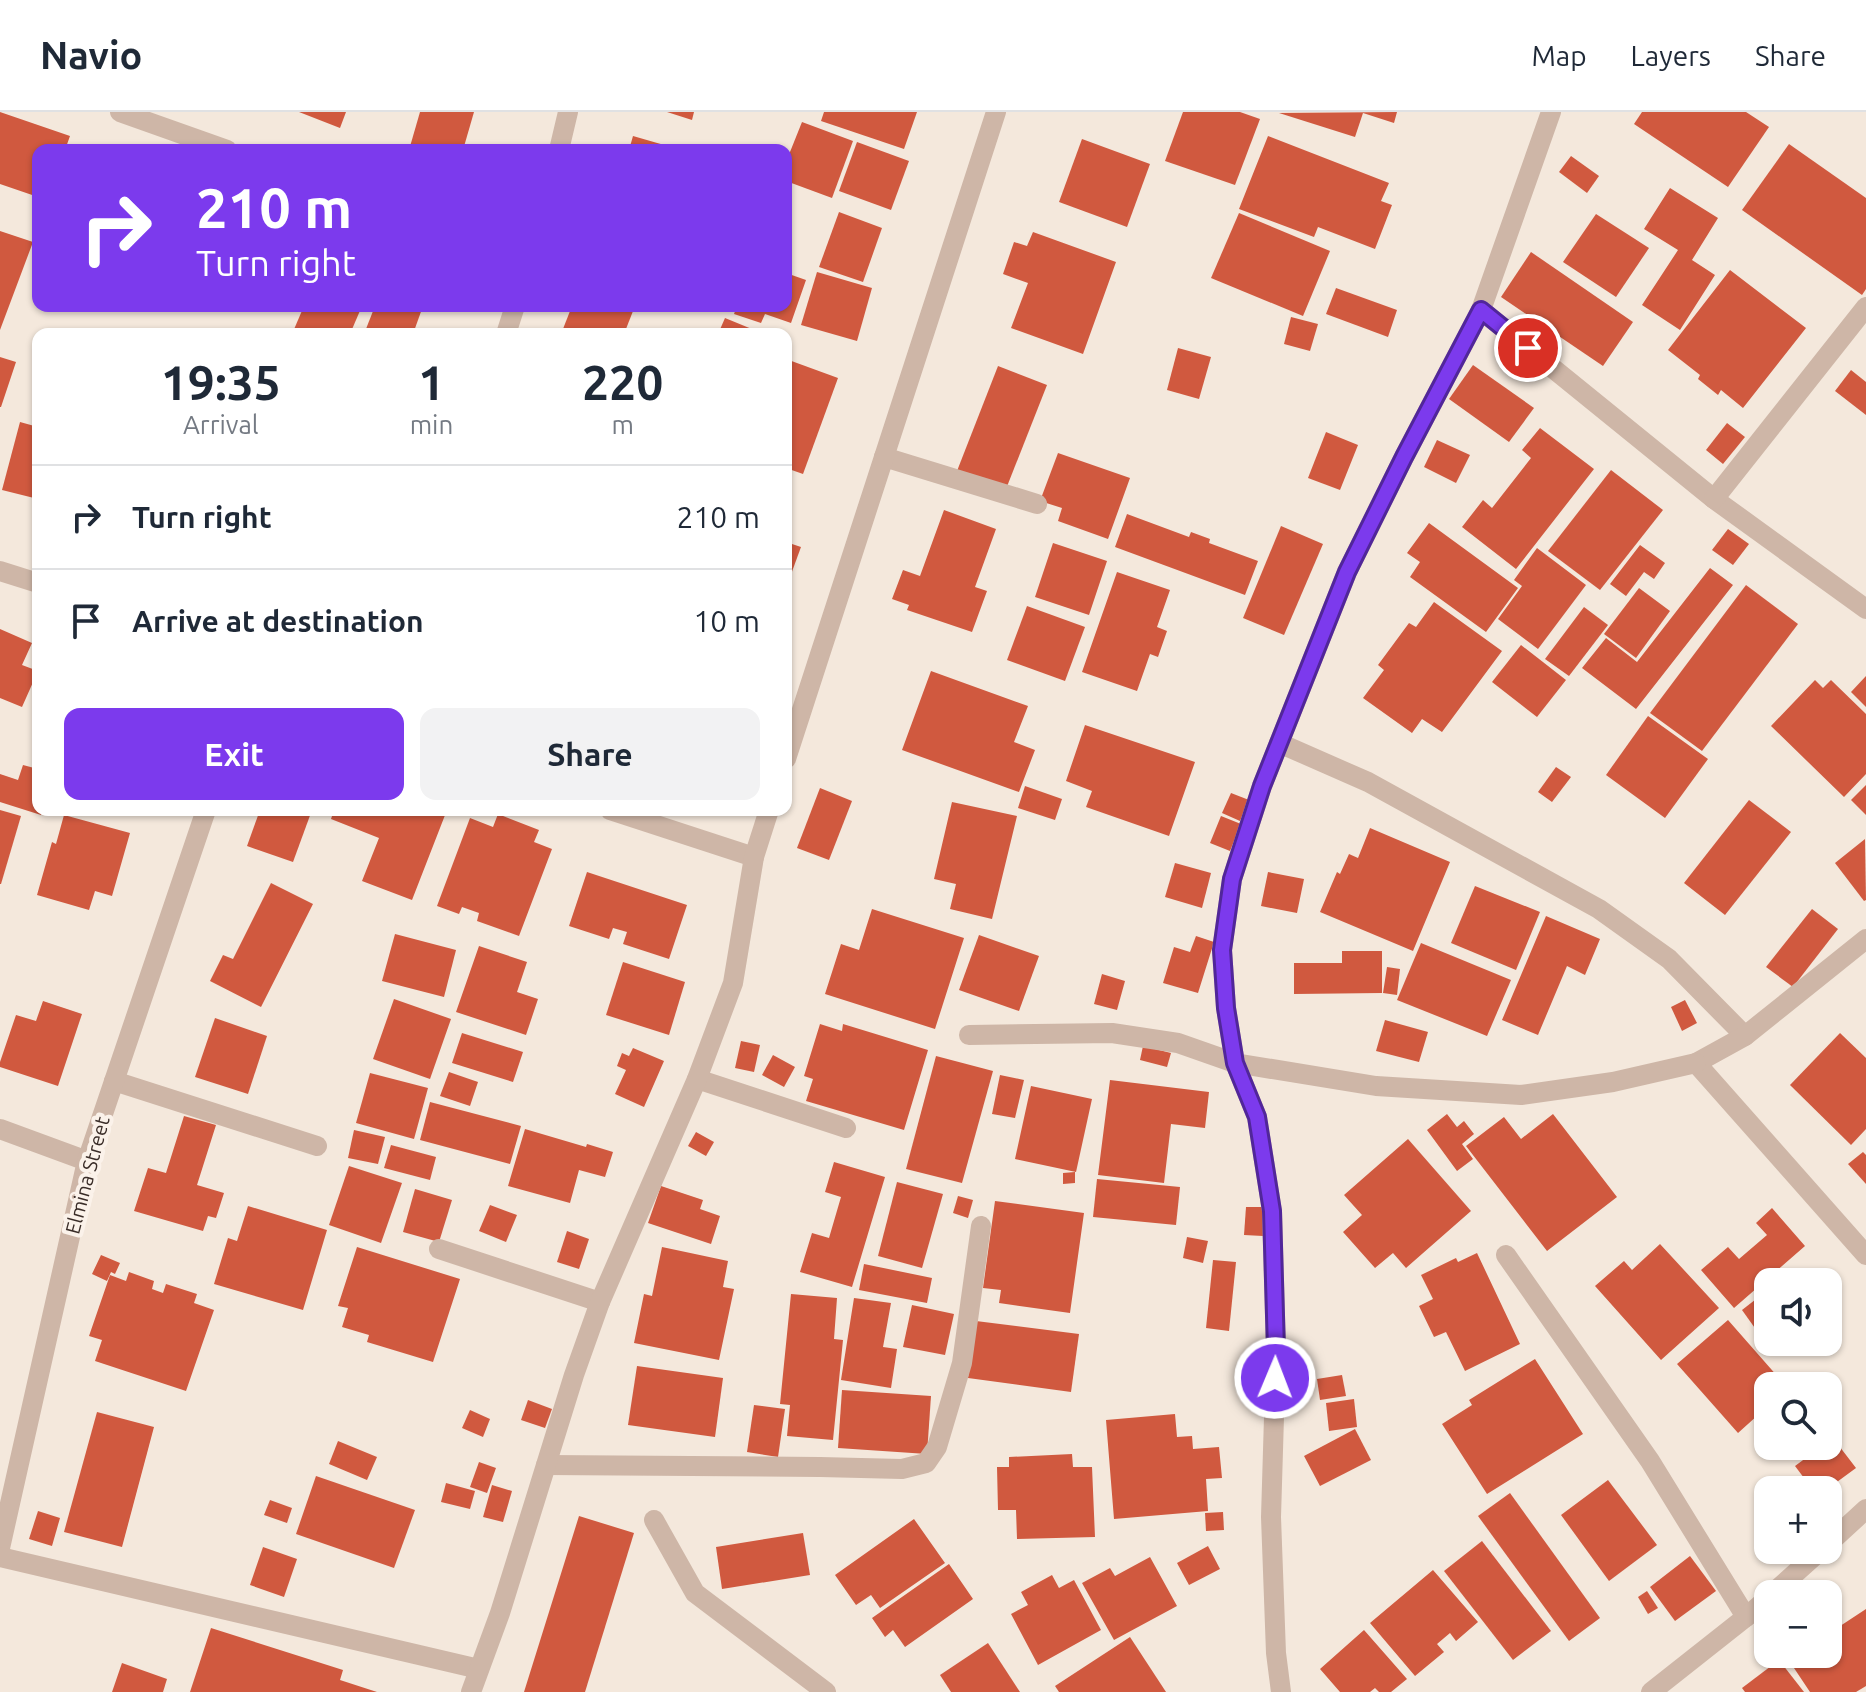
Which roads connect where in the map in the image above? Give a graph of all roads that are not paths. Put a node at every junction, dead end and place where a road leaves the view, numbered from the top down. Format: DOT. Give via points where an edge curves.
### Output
graph roads {
  1 [pos="120,112"];
  2 [pos="568,112"];
  3 [pos="996,112"];
  4 [pos="1551,112"];
  5 [pos="210,144"];
  6 [pos="560,144"];
  7 [pos="1866,307"];
  8 [pos="1481,310"];
  9 [pos="884,457"];
  10 [pos="1714,499"];
  11 [pos="1037,504"];
  12 [pos="0,571"];
  13 [pos="32,581"];
  14 [pos="1866,609"];
  15 [pos="792,741"];
  16 [pos="1279,743"];
  17 [pos="204,816"];
  18 [pos="628,816"];
  19 [pos="767,816"];
  20 [pos="754,857"];
  21 [pos="1866,939"];
  22 [pos="969,1035"];
  23 [pos="1745,1036"];
  24 [pos="1235,1063"];
  25 [pos="1696,1063"];
  26 [pos="697,1079"];
  27 [pos="114,1081"];
  28 [pos="846,1128"];
  29 [pos="0,1129"];
  30 [pos="317,1146"];
  31 [pos="87,1161"];
  32 [pos="981,1226"];
  33 [pos="439,1249"];
  34 [pos="1506,1255"];
  35 [pos="1866,1255"];
  36 [pos="600,1302"];
  37 [pos="546,1465"];
  38 [pos="1866,1509"];
  39 [pos="654,1520"];
  40 [pos="1842,1531"];
  41 [pos="0,1548"];
  42 [pos="0,1557"];
  43 [pos="1805,1564"];
  44 [pos="1788,1580"];
  45 [pos="1754,1610"];
  46 [pos="1746,1617"];
  47 [pos="479,1669"];
  48 [pos="471,1692"];
  49 [pos="826,1692"];
  50 [pos="1281,1692"];
  51 [pos="1651,1692"];
  1 -- 5 [label="street"];
  2 -- 6 [label="street"];
  3 -- 9 [label="street"];
  4 -- 8 [label="street"];
  7 -- 10 [label="street"];
  8 -- 10 [label="street"];
  8 -- 16 [label="street" via="1347,572"];
  9 -- 11 [label="street"];
  9 -- 15 [label="street"];
  10 -- 14 [label="street"];
  12 -- 13 [label="street"];
  16 -- 23 [label="street" via="1368,782 1599,909 1669,959"];
  16 -- 24 [label="street" via="1232,879 1222,950"];
  17 -- 27 [label="street, Elmina Street"];
  18 -- 20 [label="street"];
  19 -- 20 [label="street"];
  20 -- 26 [label="street" via="733,983"];
  21 -- 23 [label="street"];
  22 -- 24 [label="street" via="1112,1033 1178,1043"];
  23 -- 25 [label="street"];
  24 -- 25 [label="street" via="1376,1086 1521,1095"];
  24 -- 50 [label="street" via="1257,1117 1272,1211 1276,1350 1271,1517"];
  25 -- 35 [label="street"];
  26 -- 28 [label="street"];
  26 -- 36 [label="street"];
  27 -- 30 [label="street"];
  27 -- 31 [label="street, Elmina Street"];
  29 -- 31 [label="street"];
  31 -- 41 [label="street, Elmina Street"];
  32 -- 37 [label="street" via="962,1363 937,1447 926,1463 902,1469"];
  33 -- 36 [label="street"];
  34 -- 46 [label="street" via="1650,1461"];
  36 -- 37 [label="street"];
  37 -- 47 [label="street"];
  38 -- 40 [label="street"];
  39 -- 49 [label="street" via="695,1593"];
  42 -- 47 [label="street"];
  43 -- 44 [label="street"];
  45 -- 46 [label="street"];
  46 -- 51 [label="street"];
  47 -- 48 [label="street"];
}
